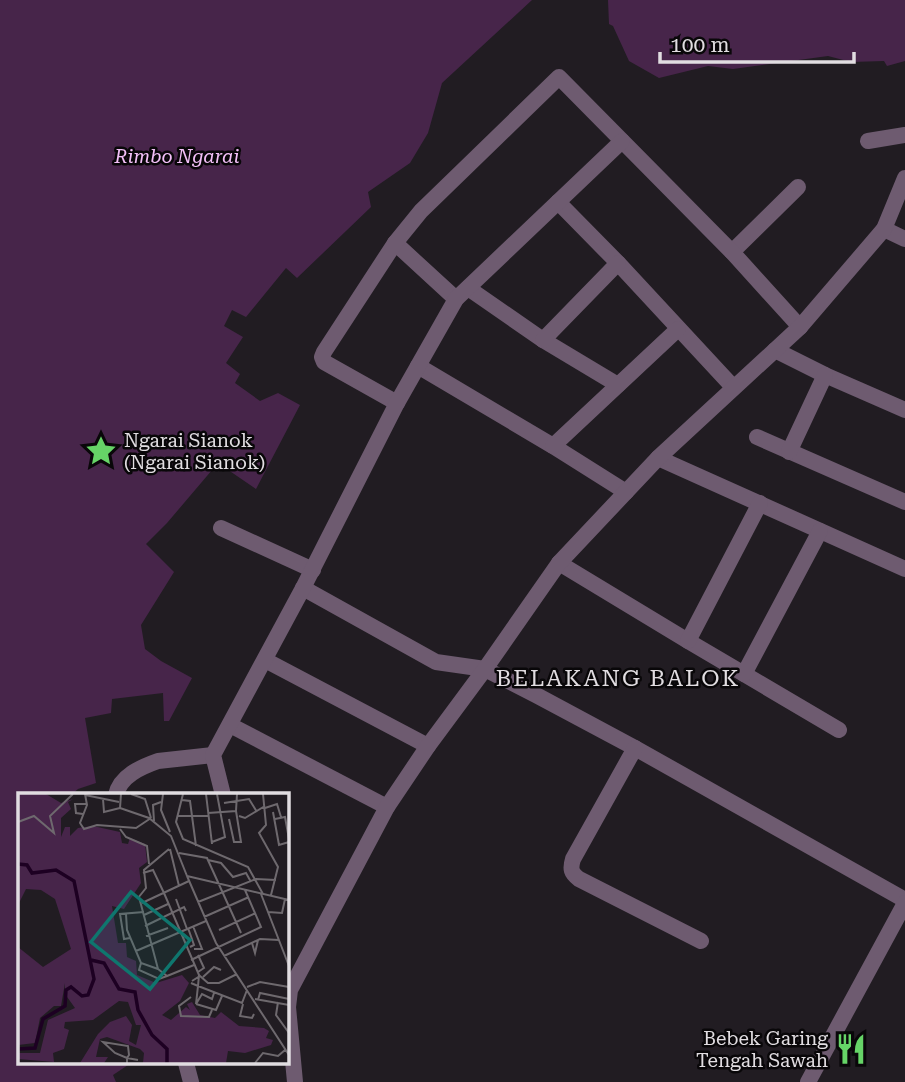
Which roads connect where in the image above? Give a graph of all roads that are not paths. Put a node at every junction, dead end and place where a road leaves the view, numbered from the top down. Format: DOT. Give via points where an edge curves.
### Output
graph roads {
  1 [pos="905,135"];
  2 [pos="622,141"];
  3 [pos="869,141"];
  4 [pos="905,178"];
  5 [pos="798,187"];
  6 [pos="558,202"];
  7 [pos="884,229"];
  8 [pos="905,239"];
  9 [pos="395,243"];
  10 [pos="732,252"];
  11 [pos="618,263"];
  12 [pos="462,294"];
  13 [pos="800,327"];
  14 [pos="678,329"];
  15 [pos="543,340"];
  16 [pos="775,350"];
  17 [pos="418,366"];
  18 [pos="825,375"];
  19 [pos="618,385"];
  20 [pos="733,387"];
  21 [pos="397,403"];
  22 [pos="905,410"];
  23 [pos="757,437"];
  24 [pos="553,446"];
  25 [pos="789,452"];
  26 [pos="658,458"];
  27 [pos="626,492"];
  28 [pos="905,502"];
  29 [pos="760,503"];
  30 [pos="221,528"];
  31 [pos="820,531"];
  32 [pos="559,563"];
  33 [pos="905,569"];
  34 [pos="313,570"];
  35 [pos="303,588"];
  36 [pos="688,641"];
  37 [pos="265,660"];
  38 [pos="485,669"];
  39 [pos="744,674"];
  40 [pos="230,725"];
  41 [pos="839,730"];
  42 [pos="428,746"];
  43 [pos="635,748"];
  44 [pos="213,755"];
  45 [pos="116,793"];
  46 [pos="222,793"];
  47 [pos="387,807"];
  48 [pos="905,902"];
  49 [pos="701,941"];
  50 [pos="289,987"];
  51 [pos="289,1018"];
  52 [pos="186,1064"];
  53 [pos="191,1082"];
  54 [pos="295,1082"];
  55 [pos="808,1082"];
  1 -- 3 [label="street"];
  2 -- 6 [label="street"];
  2 -- 9 [label="street" via="559,77 435,197"];
  2 -- 10 [label="street"];
  4 -- 7 [label="street"];
  5 -- 10 [label="street"];
  6 -- 11 [label="street"];
  6 -- 12 [label="street"];
  7 -- 8 [label="street"];
  7 -- 13 [label="street"];
  9 -- 12 [label="street"];
  9 -- 21 [label="street" via="322,357"];
  10 -- 13 [label="street"];
  11 -- 14 [label="street"];
  11 -- 15 [label="street"];
  12 -- 15 [label="street"];
  12 -- 17 [label="street"];
  13 -- 16 [label="street"];
  14 -- 19 [label="street"];
  14 -- 20 [label="street"];
  15 -- 19 [label="street"];
  16 -- 18 [label="street"];
  16 -- 20 [label="street"];
  17 -- 21 [label="street"];
  17 -- 24 [label="street"];
  18 -- 22 [label="street"];
  18 -- 25 [label="street"];
  19 -- 24 [label="street"];
  20 -- 26 [label="street"];
  21 -- 34 [label="street"];
  23 -- 25 [label="street"];
  24 -- 27 [label="street"];
  25 -- 28 [label="street"];
  26 -- 27 [label="street"];
  26 -- 29 [label="street"];
  27 -- 32 [label="street"];
  29 -- 31 [label="street"];
  29 -- 36 [label="street"];
  30 -- 34 [label="street"];
  31 -- 33 [label="street"];
  31 -- 39 [label="street"];
  32 -- 36 [label="street"];
  32 -- 38 [label="street"];
  34 -- 35 [label="street"];
  35 -- 37 [label="street"];
  35 -- 38 [label="street" via="436,662"];
  36 -- 39 [label="street"];
  37 -- 40 [label="street"];
  37 -- 42 [label="street"];
  38 -- 42 [label="street"];
  38 -- 43 [label="street"];
  39 -- 41 [label="street"];
  40 -- 44 [label="street"];
  40 -- 47 [label="street"];
  42 -- 47 [label="street"];
  43 -- 48 [label="street"];
  43 -- 49 [label="street" via="571,870"];
  44 -- 45 [label="street" via="150,764 123,779"];
  44 -- 46 [label="street"];
  47 -- 50 [label="street"];
  48 -- 55 [label="street"];
  51 -- 54 [label="street"];
  52 -- 53 [label="street"];
}
